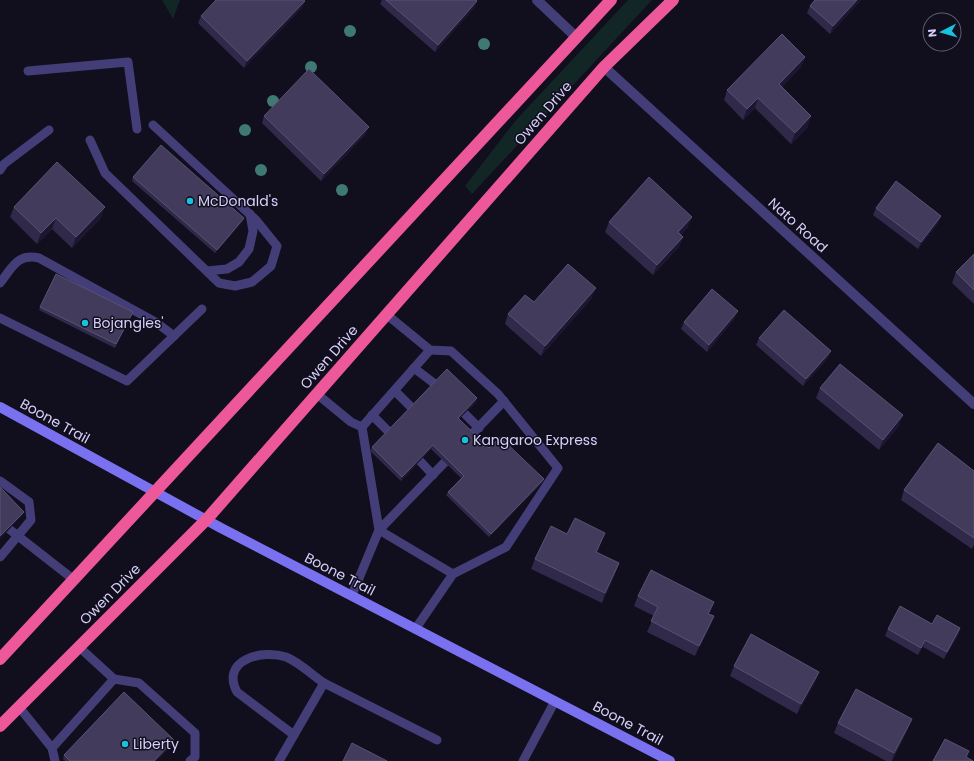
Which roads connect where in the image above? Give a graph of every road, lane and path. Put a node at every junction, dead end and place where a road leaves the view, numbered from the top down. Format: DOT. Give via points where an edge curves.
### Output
graph roads {
  1 [pos="537,0"];
  2 [pos="611,0"];
  3 [pos="673,0"];
  4 [pos="576,37"];
  5 [pos="604,66"];
  6 [pos="28,71"];
  7 [pos="153,125"];
  8 [pos="137,129"];
  9 [pos="48,130"];
  10 [pos="90,140"];
  11 [pos="0,170"];
  12 [pos="250,214"];
  13 [pos="207,271"];
  14 [pos="0,283"];
  15 [pos="202,309"];
  16 [pos="386,314"];
  17 [pos="0,318"];
  18 [pos="174,336"];
  19 [pos="430,350"];
  20 [pos="414,368"];
  21 [pos="435,384"];
  22 [pos="395,391"];
  23 [pos="317,394"];
  24 [pos="504,401"];
  25 [pos="974,404"];
  26 [pos="0,407"];
  27 [pos="412,408"];
  28 [pos="464,413"];
  29 [pos="372,415"];
  30 [pos="362,427"];
  31 [pos="479,428"];
  32 [pos="389,432"];
  33 [pos="471,435"];
  34 [pos="420,461"];
  35 [pos="445,462"];
  36 [pos="433,475"];
  37 [pos="0,480"];
  38 [pos="156,493"];
  39 [pos="207,519"];
  40 [pos="9,529"];
  41 [pos="379,530"];
  42 [pos="19,537"];
  43 [pos="0,557"];
  44 [pos="454,574"];
  45 [pos="73,579"];
  46 [pos="352,595"];
  47 [pos="416,628"];
  48 [pos="79,647"];
  49 [pos="1,655"];
  50 [pos="114,679"];
  51 [pos="324,683"];
  52 [pos="555,701"];
  53 [pos="19,707"];
  54 [pos="0,726"];
  55 [pos="294,735"];
  56 [pos="437,740"];
  57 [pos="52,748"];
  58 [pos="55,761"];
  59 [pos="190,761"];
  60 [pos="279,761"];
  61 [pos="523,761"];
  62 [pos="670,761"];
  1 -- 4 [label="street"];
  2 -- 4 [label="highway, Owen Drive"];
  3 -- 5 [label="highway, Owen Drive"];
  4 -- 38 [label="highway, Owen Drive"];
  5 -- 16 [label="highway, Owen Drive"];
  5 -- 25 [label="street, Nato Road"];
  6 -- 8 [label="lane" via="128,62"];
  7 -- 12 [label="lane"];
  9 -- 11 [label="lane" via="4,164"];
  10 -- 13 [label="lane" via="105,173"];
  12 -- 13 [label="lane" via="253,231 249,249 239,262 227,269"];
  12 -- 13 [label="lane" via="277,246 271,266 252,282 235,286 219,282"];
  14 -- 18 [label="lane" via="18,260 29,256 39,258 157,323"];
  15 -- 18 [label="lane"];
  16 -- 19 [label="lane"];
  16 -- 23 [label="highway, Owen Drive"];
  17 -- 18 [label="lane" via="127,381"];
  19 -- 20 [label="lane"];
  19 -- 24 [label="lane" via="451,351"];
  20 -- 21 [label="lane"];
  20 -- 22 [label="lane"];
  22 -- 27 [label="lane"];
  22 -- 29 [label="lane"];
  23 -- 30 [label="lane" via="351,422"];
  23 -- 39 [label="highway, Owen Drive"];
  24 -- 31 [label="lane"];
  24 -- 44 [label="lane" via="558,468 506,547"];
  26 -- 38 [label="street, Boone Trail"];
  28 -- 31 [label="lane"];
  29 -- 30 [label="lane"];
  29 -- 32 [label="lane"];
  30 -- 41 [label="lane"];
  31 -- 33 [label="lane"];
  34 -- 36 [label="lane"];
  35 -- 36 [label="lane"];
  36 -- 41 [label="lane"];
  37 -- 42 [label="lane" via="29,502 31,520"];
  38 -- 39 [label="street, Boone Trail"];
  38 -- 45 [label="highway, Owen Drive"];
  39 -- 46 [label="street, Boone Trail"];
  39 -- 48 [label="highway, Owen Drive"];
  40 -- 42 [label="lane"];
  41 -- 44 [label="lane"];
  41 -- 46 [label="lane"];
  42 -- 43 [label="lane"];
  42 -- 45 [label="lane"];
  44 -- 47 [label="lane"];
  45 -- 49 [label="highway, Owen Drive"];
  46 -- 47 [label="street, Boone Trail"];
  47 -- 52 [label="street, Boone Trail"];
  48 -- 50 [label="lane"];
  48 -- 53 [label="highway, Owen Drive"];
  50 -- 57 [label="lane"];
  50 -- 59 [label="lane" via="139,683 195,733 195,756"];
  51 -- 55 [label="lane"];
  51 -- 55 [label="lane" via="287,658 269,653 256,655 240,663 234,671 232,684 237,692"];
  51 -- 56 [label="lane"];
  52 -- 61 [label="lane"];
  52 -- 62 [label="street, Boone Trail"];
  53 -- 54 [label="highway, Owen Drive"];
  53 -- 57 [label="lane"];
  55 -- 60 [label="lane"];
  57 -- 58 [label="lane"];
}
